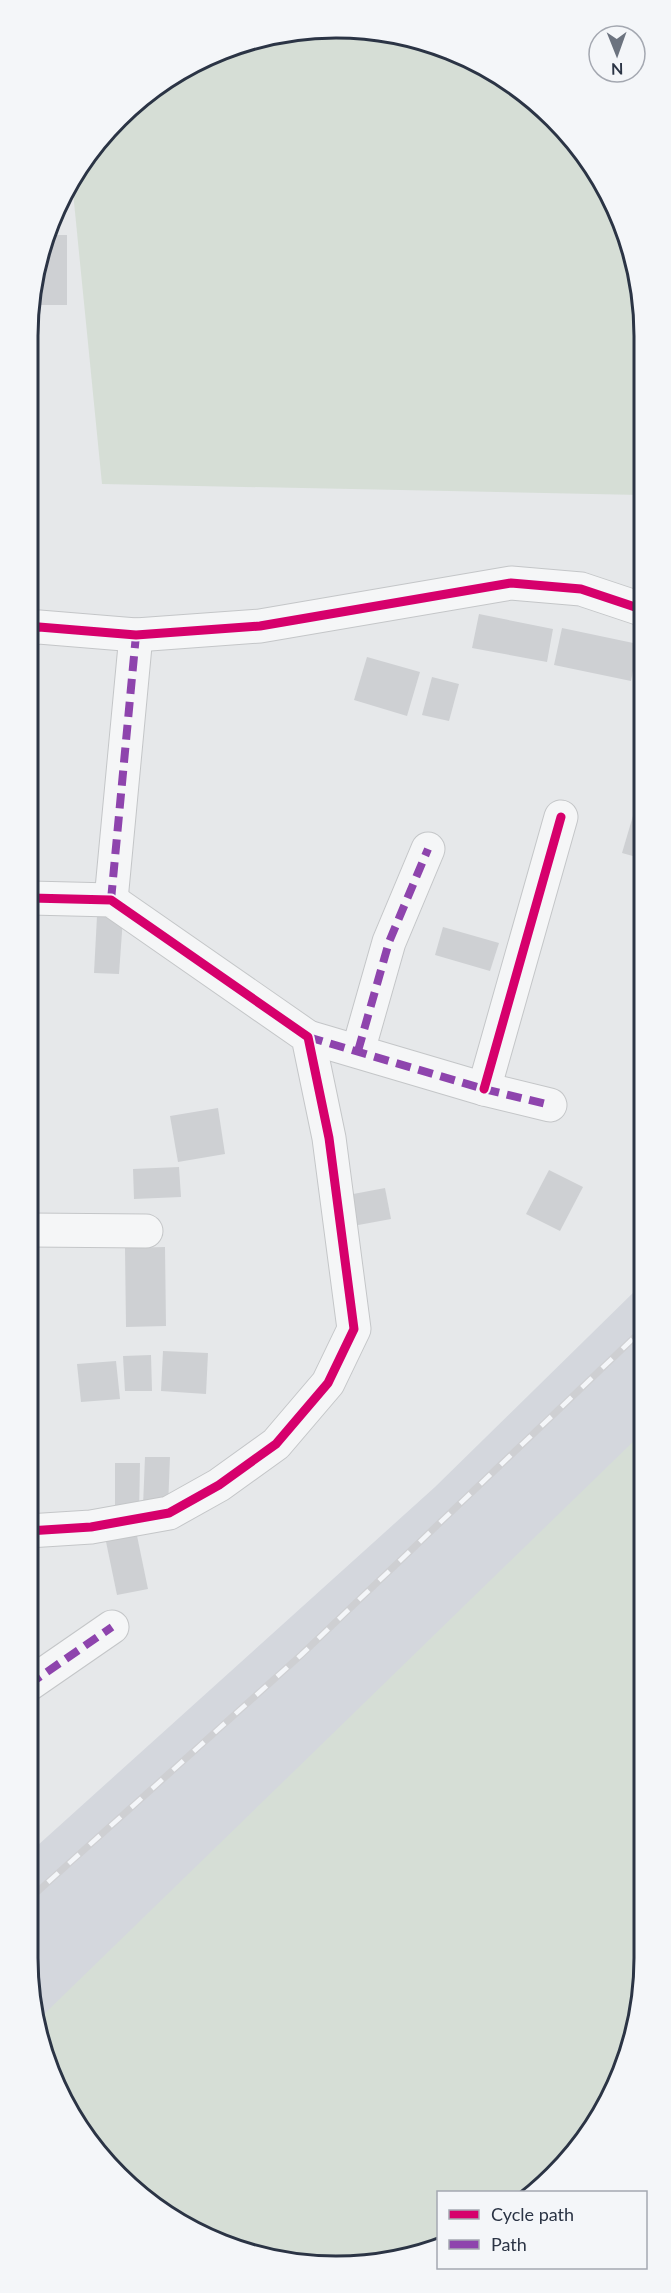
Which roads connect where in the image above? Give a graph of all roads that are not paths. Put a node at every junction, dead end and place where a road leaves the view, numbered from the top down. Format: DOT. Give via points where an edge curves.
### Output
graph roads {
  1 [pos="634,607"];
  2 [pos="38,627"];
  3 [pos="136,635"];
  4 [pos="561,817"];
  5 [pos="428,849"];
  6 [pos="38,898"];
  7 [pos="111,900"];
  8 [pos="308,1037"];
  9 [pos="358,1051"];
  10 [pos="484,1089"];
  11 [pos="550,1105"];
  12 [pos="38,1230"];
  13 [pos="146,1231"];
  14 [pos="38,1531"];
  15 [pos="112,1627"];
  16 [pos="38,1678"];
  1 -- 3 [label="street" via="581,589 511,583 260,626"];
  2 -- 3 [label="street"];
  3 -- 7 [label="street"];
  4 -- 10 [label="street"];
  5 -- 9 [label="street" via="390,942"];
  6 -- 7 [label="street"];
  7 -- 8 [label="street"];
  8 -- 9 [label="street"];
  8 -- 14 [label="street" via="329,1138 354,1329 328,1383 276,1444 219,1485 169,1514"];
  9 -- 10 [label="street"];
  10 -- 11 [label="street"];
  12 -- 13 [label="street"];
  15 -- 16 [label="street"];
}
